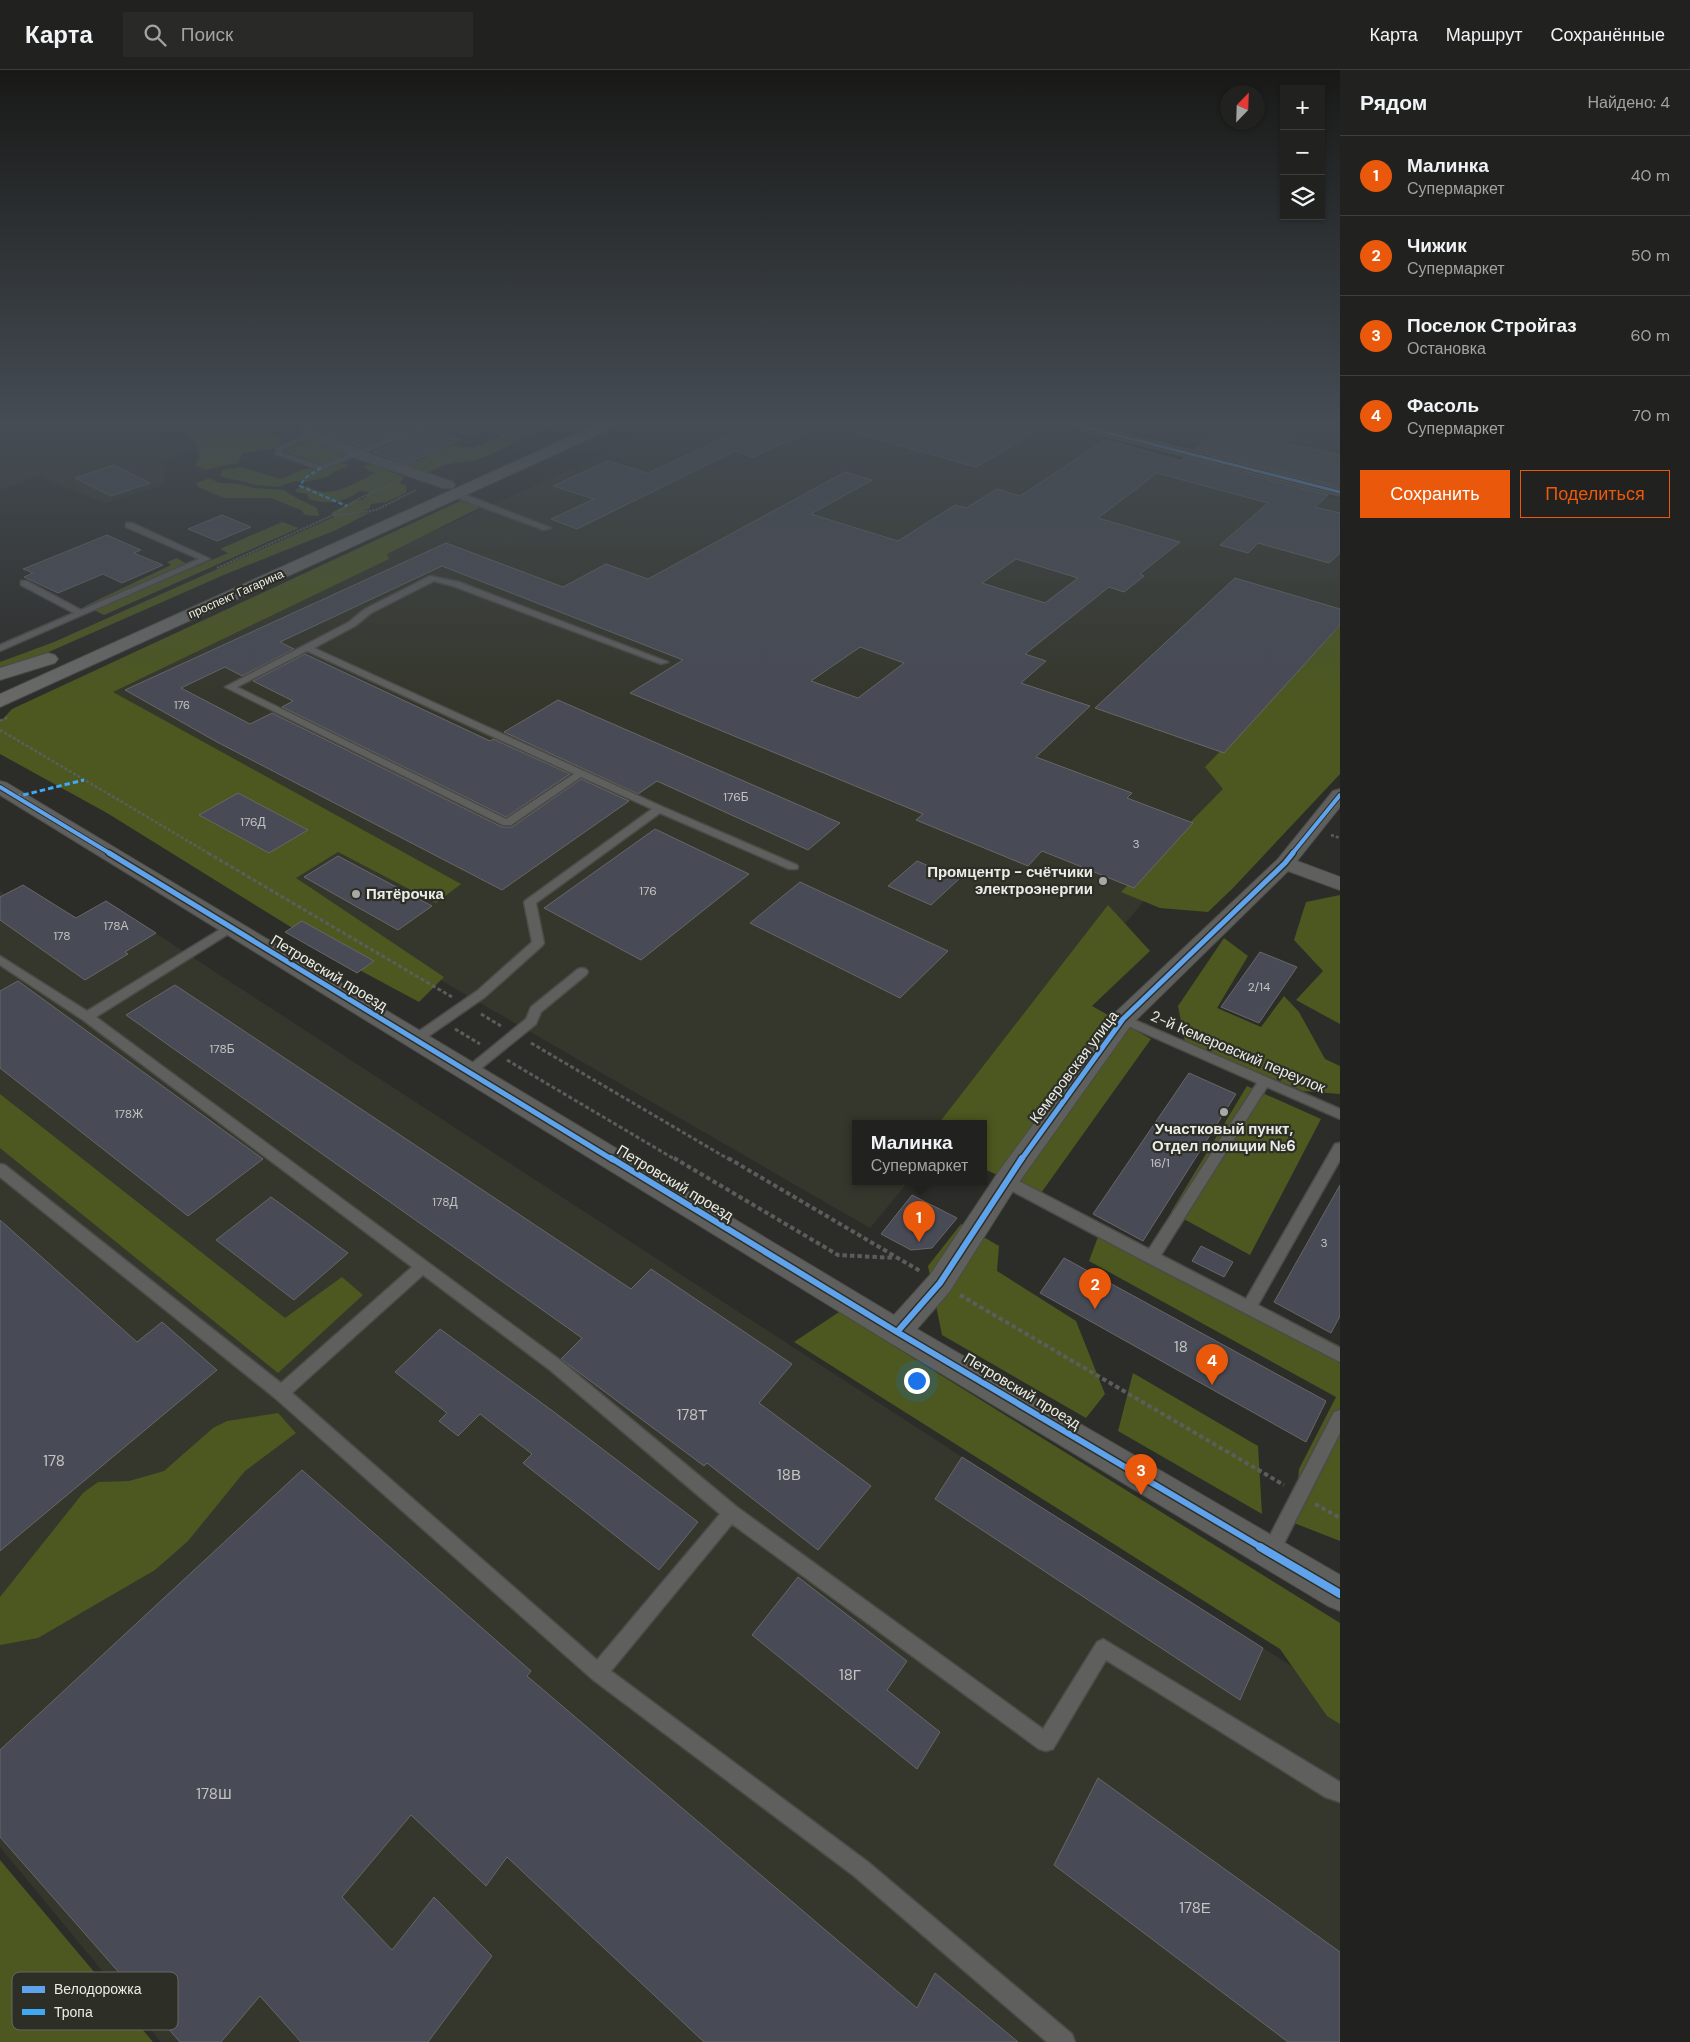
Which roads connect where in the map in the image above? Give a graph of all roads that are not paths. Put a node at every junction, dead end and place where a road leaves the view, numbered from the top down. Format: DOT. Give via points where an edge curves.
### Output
graph roads {
  1 [pos="377,517"];
  2 [pos="384,517"];
  3 [pos="520,517"];
  4 [pos="129,525"];
  5 [pos="547,528"];
  6 [pos="24,582"];
  7 [pos="156,612"];
  8 [pos="80,613"];
  9 [pos="0,648"];
  10 [pos="307,648"];
  11 [pos="66,652"];
  12 [pos="48,659"];
  13 [pos="664,662"];
  14 [pos="0,674"];
  15 [pos="0,682"];
  16 [pos="0,701"];
  17 [pos="581,773"];
  18 [pos="1,789"];
  19 [pos="1340,795"];
  20 [pos="659,809"];
  21 [pos="1285,863"];
  22 [pos="793,867"];
  23 [pos="1340,884"];
  24 [pos="229,928"];
  25 [pos="0,960"];
  26 [pos="582,972"];
  27 [pos="87,1017"];
  28 [pos="1123,1019"];
  29 [pos="416,1039"];
  30 [pos="469,1072"];
  31 [pos="1265,1081"];
  32 [pos="1340,1114"];
  33 [pos="1340,1148"];
  34 [pos="0,1169"];
  35 [pos="1006,1181"];
  36 [pos="1151,1258"];
  37 [pos="423,1266"];
  38 [pos="1249,1308"];
  39 [pos="897,1332"];
  40 [pos="1340,1356"];
  41 [pos="282,1393"];
  42 [pos="1340,1417"];
  43 [pos="731,1513"];
  44 [pos="1270,1552"];
  45 [pos="1340,1594"];
  46 [pos="598,1673"];
  47 [pos="1340,1792"];
  48 [pos="1064,2042"];
  1 -- 7 [label="main road, проспект Гагарина"];
  2 -- 16 [label="main road, проспект Гагарина"];
  3 -- 5 [label="lane"];
  4 -- 8 [label="lane" via="206,559"];
  6 -- 8 [label="lane"];
  8 -- 9 [label="lane"];
  10 -- 13 [label="lane" via="352,624 368,611 433,578"];
  10 -- 17 [label="lane"];
  10 -- 17 [label="lane" via="230,687 507,823"];
  11 -- 12 [label="main road"];
  12 -- 14 [label="main road"];
  12 -- 15 [label="main road"];
  17 -- 20 [label="lane"];
  18 -- 24 [label="street, Петровский проезд"];
  19 -- 21 [label="street, Кемеровская улица"];
  20 -- 22 [label="lane"];
  20 -- 29 [label="lane" via="530,902 538,943 466,1005"];
  21 -- 23 [label="street"];
  21 -- 28 [label="street, Кемеровская улица"];
  24 -- 27 [label="lane"];
  24 -- 29 [label="street, Петровский проезд"];
  25 -- 27 [label="lane"];
  26 -- 30 [label="lane" via="535,1010 532,1020"];
  27 -- 37 [label="lane"];
  28 -- 31 [label="lane, 2-й Кемеровский переулок"];
  28 -- 35 [label="street, Кемеровская улица"];
  29 -- 30 [label="street, Петровский проезд"];
  30 -- 39 [label="street, Петровский проезд"];
  31 -- 32 [label="lane, 2-й Кемеровский переулок"];
  31 -- 36 [label="lane"];
  33 -- 38 [label="lane"];
  34 -- 41 [label="lane"];
  35 -- 36 [label="lane"];
  35 -- 39 [label="street, Кемеровская улица" via="940,1283"];
  36 -- 38 [label="lane"];
  37 -- 41 [label="lane"];
  37 -- 43 [label="lane" via="555,1365"];
  38 -- 40 [label="lane"];
  39 -- 44 [label="street, Петровский проезд"];
  41 -- 46 [label="lane"];
  42 -- 44 [label="lane"];
  43 -- 46 [label="lane"];
  43 -- 47 [label="lane" via="1046,1742 1103,1648"];
  44 -- 45 [label="street, Петровский проезд"];
  46 -- 48 [label="lane" via="861,1869"];
}
